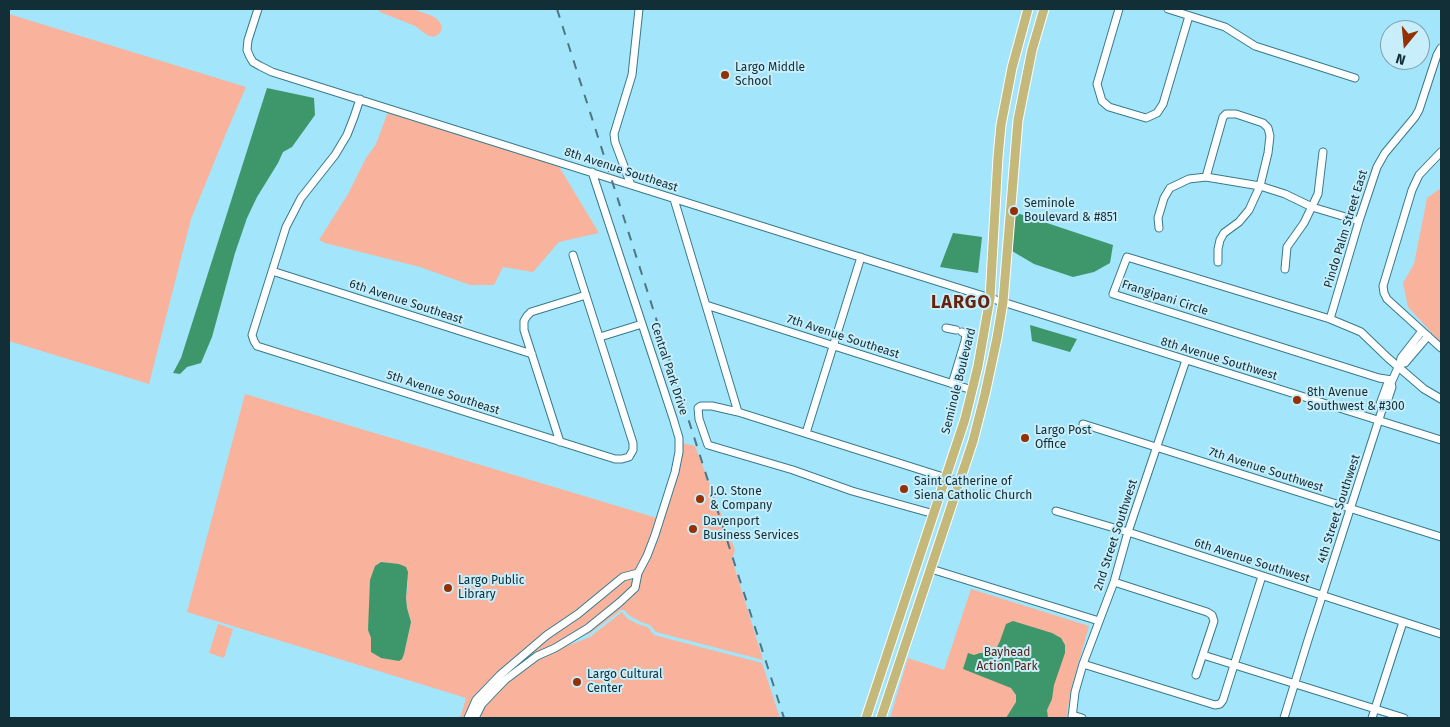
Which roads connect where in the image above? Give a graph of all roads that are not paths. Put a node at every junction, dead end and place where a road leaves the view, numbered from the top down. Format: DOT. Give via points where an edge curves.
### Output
graph roads {
  1 [pos="258,9"];
  2 [pos="639,9"];
  3 [pos="1028,9"];
  4 [pos="1044,9"];
  5 [pos="1119,9"];
  6 [pos="1168,9"];
  7 [pos="1189,16"];
  8 [pos="1441,48"];
  9 [pos="1355,78"];
  10 [pos="360,99"];
  11 [pos="1323,152"];
  12 [pos="1441,152"];
  13 [pos="592,172"];
  14 [pos="1206,177"];
  15 [pos="631,185"];
  16 [pos="1260,186"];
  17 [pos="674,199"];
  18 [pos="1312,207"];
  19 [pos="1359,221"];
  20 [pos="1159,228"];
  21 [pos="573,255"];
  22 [pos="861,257"];
  23 [pos="1218,262"];
  24 [pos="1285,269"];
  25 [pos="272,271"];
  26 [pos="586,295"];
  27 [pos="990,298"];
  28 [pos="1003,302"];
  29 [pos="706,305"];
  30 [pos="1330,320"];
  31 [pos="642,324"];
  32 [pos="946,328"];
  33 [pos="1425,333"];
  34 [pos="600,337"];
  35 [pos="833,345"];
  36 [pos="1441,348"];
  37 [pos="532,354"];
  38 [pos="1186,360"];
  39 [pos="1400,365"];
  40 [pos="1391,382"];
  41 [pos="952,384"];
  42 [pos="972,390"];
  43 [pos="1441,399"];
  44 [pos="738,412"];
  45 [pos="1379,420"];
  46 [pos="1083,424"];
  47 [pos="806,432"];
  48 [pos="1441,440"];
  49 [pos="560,442"];
  50 [pos="1158,448"];
  51 [pos="946,478"];
  52 [pos="959,482"];
  53 [pos="1350,508"];
  54 [pos="1056,511"];
  55 [pos="934,514"];
  56 [pos="1128,532"];
  57 [pos="1441,537"];
  58 [pos="917,563"];
  59 [pos="931,569"];
  60 [pos="638,573"];
  61 [pos="1262,576"];
  62 [pos="1114,582"];
  63 [pos="1322,596"];
  64 [pos="1099,621"];
  65 [pos="1403,622"];
  66 [pos="1441,634"];
  67 [pos="1203,655"];
  68 [pos="1083,664"];
  69 [pos="1234,665"];
  70 [pos="882,670"];
  71 [pos="895,674"];
  72 [pos="1196,676"];
  73 [pos="1294,685"];
  74 [pos="1375,709"];
  75 [pos="1072,717"];
  76 [pos="468,718"];
  77 [pos="475,718"];
  78 [pos="866,718"];
  79 [pos="881,718"];
  80 [pos="1082,718"];
  81 [pos="1284,718"];
  82 [pos="1372,718"];
  83 [pos="1404,718"];
  1 -- 10 [label="street, 8th Avenue Southeast" via="248,40 250,58 272,72"];
  2 -- 15 [label="street" via="632,75 614,134"];
  3 -- 27 [label="main road, Seminole Boulevard" via="1001,125"];
  4 -- 28 [label="main road" via="1018,120"];
  5 -- 7 [label="street" via="1097,84 1102,101 1109,107 1146,118 1157,113 1163,104"];
  6 -- 7 [label="street"];
  7 -- 9 [label="street" via="1230,29 1255,46"];
  8 -- 19 [label="street, Pindo Palm Street East" via="1419,110 1380,161"];
  10 -- 13 [label="street, 8th Avenue Southeast"];
  10 -- 25 [label="street" via="336,154 292,214"];
  11 -- 18 [label="street" via="1319,188"];
  12 -- 33 [label="street" via="1419,176 1412,190 1383,286 1387,299"];
  13 -- 15 [label="street, 8th Avenue Southeast"];
  13 -- 31 [label="street, Central Park Drive"];
  14 -- 16 [label="street"];
  14 -- 16 [label="street" via="1224,117 1236,114 1263,123 1268,128 1268,153"];
  14 -- 20 [label="street" via="1189,179 1170,188 1158,218"];
  15 -- 17 [label="street, 8th Avenue Southeast"];
  16 -- 18 [label="street"];
  16 -- 23 [label="street" via="1249,210 1220,240"];
  17 -- 22 [label="street, 8th Avenue Southeast"];
  17 -- 29 [label="street"];
  18 -- 19 [label="street"];
  18 -- 24 [label="street" via="1287,247"];
  19 -- 30 [label="street, Pindo Palm Street East"];
  21 -- 26 [label="street"];
  22 -- 27 [label="street, 8th Avenue Southeast"];
  22 -- 35 [label="street"];
  25 -- 37 [label="street, 6th Avenue Southeast"];
  25 -- 49 [label="street, 5th Avenue Southeast" via="252,335 257,346"];
  26 -- 34 [label="street"];
  26 -- 37 [label="street" via="530,312 524,321 524,330"];
  27 -- 28 [label="street, 8th Avenue Southwest"];
  27 -- 42 [label="main road, Seminole Boulevard"];
  28 -- 38 [label="street, 8th Avenue Southwest"];
  28 -- 52 [label="main road" via="986,394"];
  29 -- 35 [label="street, 7th Avenue Southeast"];
  29 -- 44 [label="street"];
  30 -- 39 [label="street" via="1361,332"];
  30 -- 40 [label="street, Frangipani Circle" via="1127,257 1113,294"];
  31 -- 34 [label="street"];
  31 -- 60 [label="street, Central Park Drive" via="673,418 679,452 655,535"];
  32 -- 41 [label="street" via="966,334"];
  33 -- 36 [label="street"];
  33 -- 39 [label="street, 4th Street Southwest" via="1401,358"];
  34 -- 49 [label="street, 5th Avenue Southeast" via="633,450 622,460"];
  35 -- 41 [label="street, 7th Avenue Southeast"];
  35 -- 47 [label="street"];
  37 -- 49 [label="street"];
  38 -- 45 [label="street, 8th Avenue Southwest"];
  38 -- 50 [label="street, 2nd Street Southwest"];
  39 -- 40 [label="street, 4th Street Southwest"];
  39 -- 43 [label="street" via="1424,389"];
  40 -- 45 [label="street, 4th Street Southwest" via="1380,404"];
  41 -- 42 [label="street, 7th Avenue Southeast"];
  42 -- 51 [label="main road, Seminole Boulevard"];
  44 -- 47 [label="street"];
  44 -- 55 [label="street" via="712,406 698,408 708,445"];
  45 -- 48 [label="street, 8th Avenue Southwest"];
  45 -- 53 [label="street, 4th Street Southwest"];
  46 -- 50 [label="street, 7th Avenue Southwest"];
  47 -- 51 [label="street"];
  50 -- 53 [label="street, 7th Avenue Southwest"];
  50 -- 56 [label="street, 2nd Street Southwest"];
  51 -- 52 [label="street"];
  51 -- 55 [label="main road, Seminole Boulevard"];
  52 -- 59 [label="main road"];
  53 -- 57 [label="street, 7th Avenue Southwest"];
  53 -- 63 [label="street, 4th Street Southwest"];
  54 -- 56 [label="street, 6th Avenue Southwest"];
  55 -- 58 [label="main road, Seminole Boulevard"];
  56 -- 61 [label="street, 6th Avenue Southwest"];
  56 -- 62 [label="street, 2nd Street Southwest"];
  58 -- 59 [label="main road"];
  58 -- 70 [label="main road, Seminole Boulevard"];
  59 -- 64 [label="street"];
  59 -- 71 [label="main road"];
  60 -- 76 [label="street" via="623,577 500,675 476,700"];
  60 -- 77 [label="street, Central Park Drive" via="635,588 620,602 588,628 537,656 504,680 482,704"];
  61 -- 63 [label="street, 6th Avenue Southwest"];
  61 -- 69 [label="street"];
  62 -- 64 [label="street, 2nd Street Southwest"];
  62 -- 67 [label="street" via="1212,615 1214,620"];
  63 -- 65 [label="street, 6th Avenue Southwest"];
  63 -- 73 [label="street, 4th Street Southwest"];
  64 -- 68 [label="street, 2nd Street Southwest"];
  65 -- 66 [label="street, 6th Avenue Southwest"];
  65 -- 74 [label="street"];
  67 -- 69 [label="street"];
  67 -- 72 [label="street"];
  68 -- 69 [label="street" via="1215,705 1223,700"];
  68 -- 75 [label="street, 2nd Street Southwest"];
  69 -- 73 [label="street"];
  70 -- 71 [label="main road"];
  70 -- 78 [label="main road, Seminole Boulevard"];
  71 -- 79 [label="main road"];
  73 -- 74 [label="street"];
  73 -- 81 [label="street, 4th Street Southwest"];
  74 -- 82 [label="street"];
  74 -- 83 [label="street"];
  75 -- 80 [label="street"];
}
